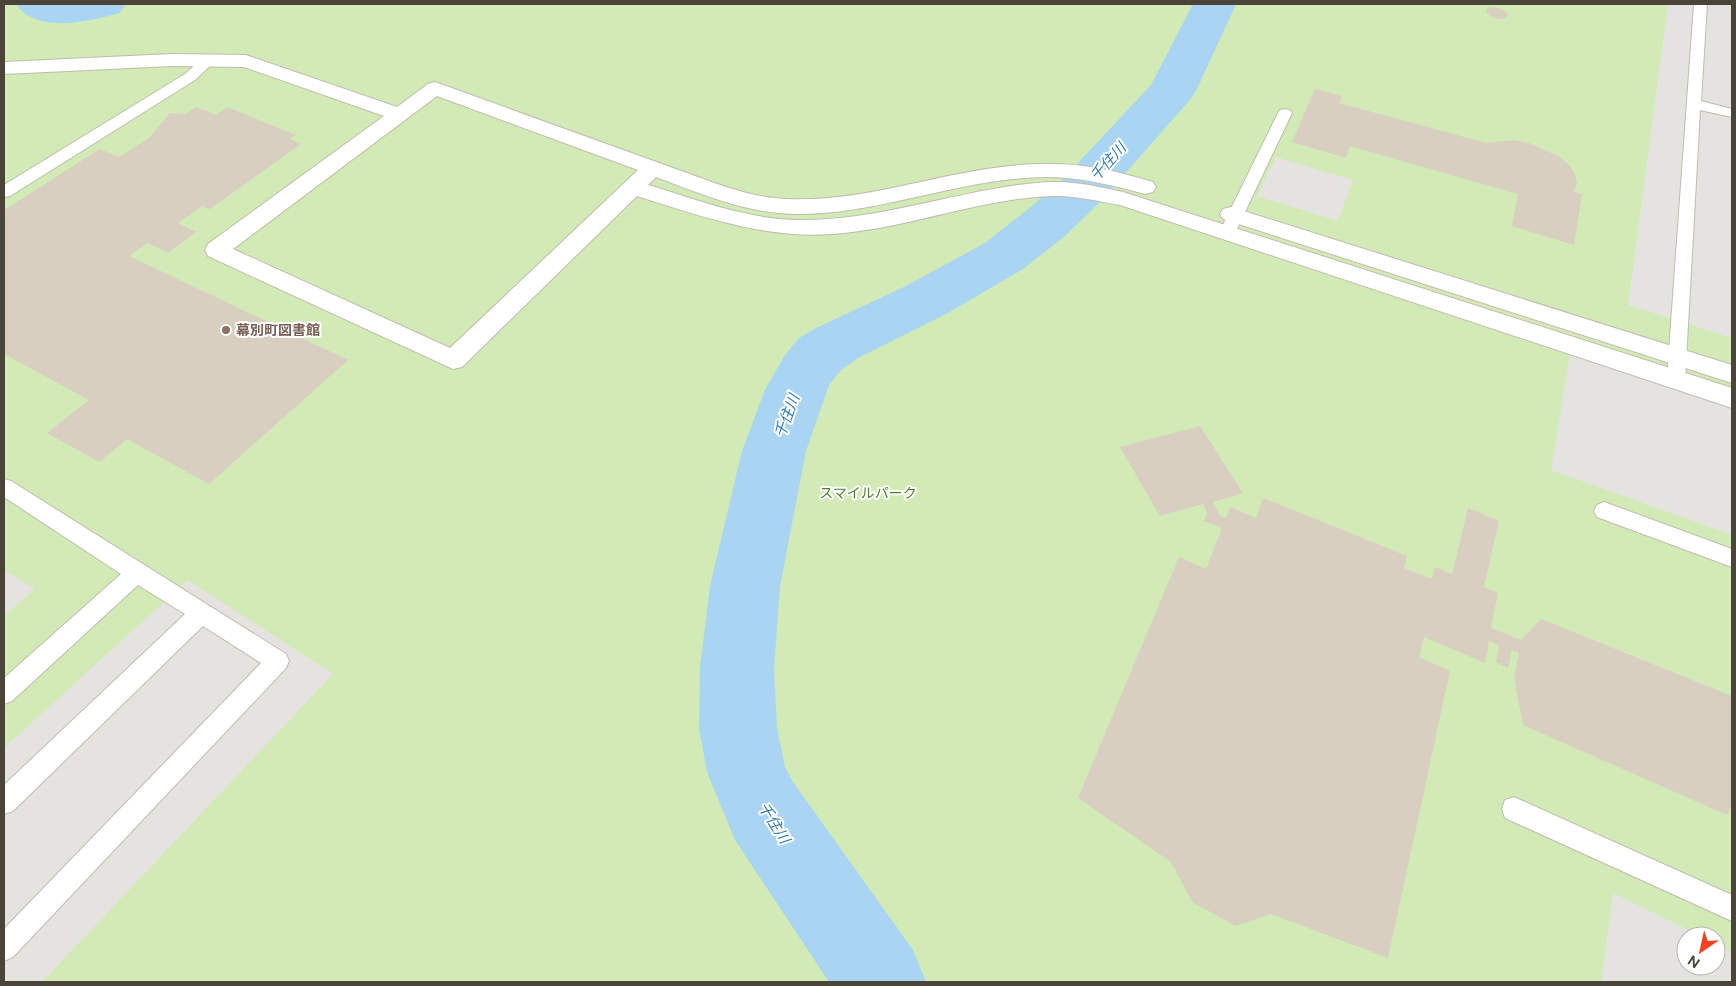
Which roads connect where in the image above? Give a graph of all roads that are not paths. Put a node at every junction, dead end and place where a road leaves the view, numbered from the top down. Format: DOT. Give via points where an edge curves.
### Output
graph roads {
  1 [pos="1700,4"];
  2 [pos="208,61"];
  3 [pos="4,68"];
  4 [pos="1694,104"];
  5 [pos="1285,113"];
  6 [pos="1732,113"];
  7 [pos="398,114"];
  8 [pos="653,168"];
  9 [pos="1059,180"];
  10 [pos="633,187"];
  11 [pos="4,192"];
  12 [pos="1231,224"];
  13 [pos="1677,368"];
  14 [pos="1732,374"];
  15 [pos="1732,398"];
  16 [pos="4,487"];
  17 [pos="1604,511"];
  18 [pos="1732,558"];
  19 [pos="137,573"];
  20 [pos="201,612"];
  21 [pos="4,693"];
  22 [pos="4,802"];
  23 [pos="1514,809"];
  24 [pos="1732,908"];
  25 [pos="4,948"];
  1 -- 4 [label="lane"];
  2 -- 3 [label="street"];
  2 -- 7 [label="street" via="246,61"];
  2 -- 11 [label="lane" via="190,77"];
  4 -- 6 [label="lane"];
  4 -- 13 [label="lane"];
  5 -- 12 [label="lane"];
  7 -- 8 [label="street" via="435,88"];
  7 -- 10 [label="street" via="216,250 453,360"];
  8 -- 9 [label="street" via="734,198 784,206 832,204 1028,171"];
  8 -- 10 [label="street"];
  9 -- 10 [label="street" via="887,219 801,228 725,216"];
  9 -- 12 [label="street" via="1129,191"];
  12 -- 13 [label="street"];
  13 -- 14 [label="street"];
  13 -- 15 [label="street"];
  16 -- 19 [label="lane"];
  17 -- 18 [label="lane"];
  19 -- 20 [label="lane"];
  19 -- 21 [label="lane"];
  20 -- 22 [label="lane"];
  20 -- 25 [label="lane" via="278,661"];
  23 -- 24 [label="lane"];
}
